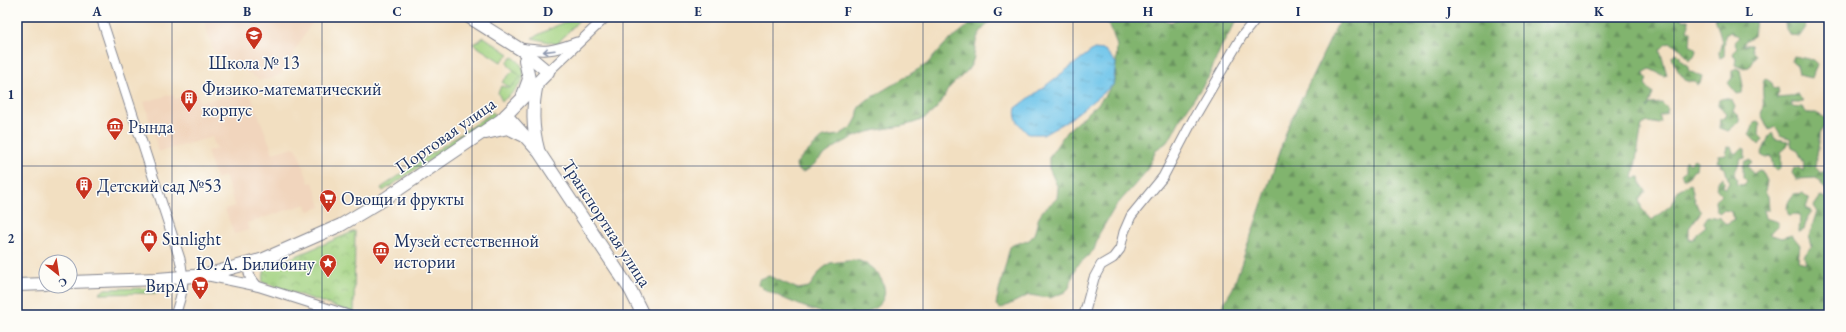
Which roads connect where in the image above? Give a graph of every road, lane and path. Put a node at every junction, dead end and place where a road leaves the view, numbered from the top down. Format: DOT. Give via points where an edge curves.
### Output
graph roads {
  1 [pos="101,17"];
  2 [pos="469,17"];
  3 [pos="606,17"];
  4 [pos="1258,17"];
  5 [pos="580,41"];
  6 [pos="516,47"];
  7 [pos="525,60"];
  8 [pos="548,72"];
  9 [pos="537,84"];
  10 [pos="519,102"];
  11 [pos="506,115"];
  12 [pos="474,138"];
  13 [pos="526,138"];
  14 [pos="539,152"];
  15 [pos="247,265"];
  16 [pos="206,275"];
  17 [pos="184,278"];
  18 [pos="78,282"];
  19 [pos="38,285"];
  20 [pos="257,286"];
  21 [pos="17,288"];
  22 [pos="176,315"];
  23 [pos="348,315"];
  24 [pos="643,315"];
  25 [pos="1084,315"];
  1 -- 17 [label="street"];
  2 -- 6 [label="main road"];
  3 -- 5 [label="street, Портовая улица"];
  4 -- 25 [label="street" via="1242,36 1163,177 1131,216 1120,249 1113,258 1101,265 1094,278"];
  5 -- 6 [label="street, one-way" via="553,51 541,52"];
  5 -- 8 [label="street, Портовая улица"];
  6 -- 7 [label="main road"];
  6 -- 8 [label="main road"];
  7 -- 9 [label="main road"];
  7 -- 10 [label="main road" via="529,79"];
  8 -- 9 [label="main road, Портовая улица"];
  9 -- 10 [label="main road, Портовая улица"];
  9 -- 14 [label="main road, Транспортная улица" via="533,118 534,137"];
  10 -- 11 [label="main road, Портовая улица"];
  11 -- 12 [label="main road, Портовая улица"];
  11 -- 13 [label="main road, Транспортная улица"];
  12 -- 13 [label="main road" via="505,128 515,130"];
  12 -- 15 [label="main road, Портовая улица" via="367,211 341,225"];
  13 -- 14 [label="main road, Транспортная улица"];
  14 -- 24 [label="main road, Транспортная улица" via="631,291"];
  15 -- 16 [label="main road, Портовая улица"];
  15 -- 20 [label="street" via="250,277"];
  16 -- 17 [label="main road, Портовая улица"];
  16 -- 20 [label="street"];
  17 -- 18 [label="main road, Портовая улица"];
  17 -- 22 [label="street" via="182,297"];
  19 -- 21 [label="main road"];
  20 -- 23 [label="street"];
}
